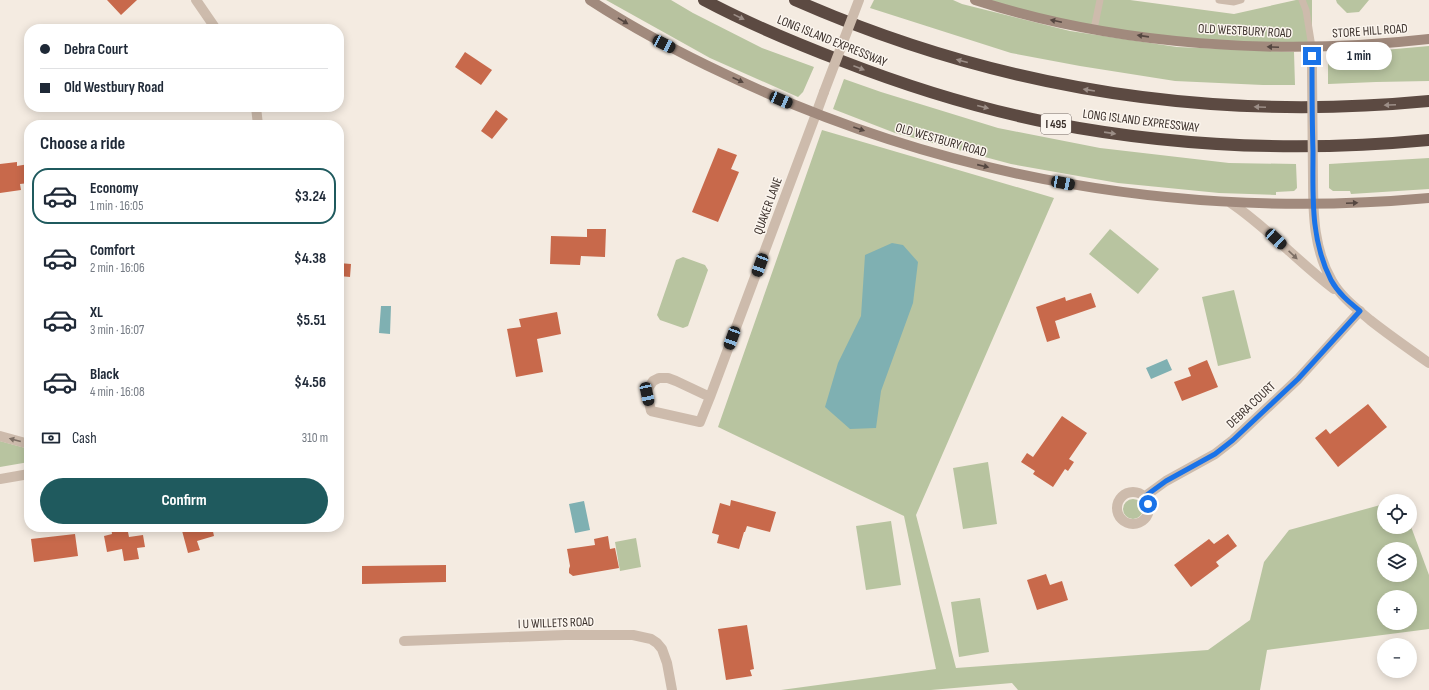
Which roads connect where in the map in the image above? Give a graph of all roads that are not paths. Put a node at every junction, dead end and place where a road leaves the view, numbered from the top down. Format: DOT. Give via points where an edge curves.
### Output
graph roads {
  1 [pos="196,0"];
  2 [pos="590,0"];
  3 [pos="704,0"];
  4 [pos="795,0"];
  5 [pos="859,0"];
  6 [pos="975,0"];
  7 [pos="1100,0"];
  8 [pos="1219,0"];
  9 [pos="1241,0"];
  10 [pos="1302,0"];
  11 [pos="213,24"];
  12 [pos="1094,29"];
  13 [pos="1429,39"];
  14 [pos="1312,47"];
  15 [pos="1429,101"];
  16 [pos="816,114"];
  17 [pos="1429,140"];
  18 [pos="1429,198"];
  19 [pos="1231,203"];
  20 [pos="1313,205"];
  21 [pos="1340,293"];
  22 [pos="1360,311"];
  23 [pos="1429,363"];
  24 [pos="710,397"];
  25 [pos="0,436"];
  26 [pos="24,443"];
  27 [pos="24,475"];
  28 [pos="0,479"];
  29 [pos="1144,497"];
  30 [pos="404,641"];
  31 [pos="672,690"];
  1 -- 11 [label="street"];
  2 -- 16 [label="main road, OLD WESTBURY ROAD, one-way" via="689,57"];
  3 -- 17 [label="highway, LONG ISLAND EXPRESSWAY / I 495, one-way" via="750,23 876,74 962,101 1049,123 1137,137 1270,147 1358,146"];
  15 -- 4 [label="highway, LONG ISLAND EXPRESSWAY, one-way" via="1350,107 1264,107 1175,101 1087,90 950,58 835,18"];
  5 -- 16 [label="street, QUAKER LANE, bridge"];
  12 -- 6 [label="main road, OLD WESTBURY ROAD, one-way"];
  7 -- 12 [label="lane"];
  8 -- 9 [label="lane"];
  10 -- 14 [label="lane"];
  14 -- 12 [label="main road, OLD WESTBURY ROAD, one-way" via="1194,42"];
  13 -- 14 [label="main road, STORE HILL ROAD"];
  14 -- 20 [label="street, bridge"];
  16 -- 19 [label="main road, OLD WESTBURY ROAD, one-way" via="956,160 1010,172 1113,191"];
  16 -- 24 [label="street, QUAKER LANE"];
  20 -- 18 [label="main road, one-way"];
  19 -- 20 [label="main road, OLD WESTBURY ROAD"];
  19 -- 21 [label="street, one-way" via="1253,218 1308,269"];
  20 -- 21 [label="street" via="1319,248 1332,281"];
  21 -- 22 [label="street"];
  22 -- 23 [label="street"];
  22 -- 29 [label="street, DEBRA COURT" via="1298,379 1233,440 1215,454 1166,481"];
  24 -- 24 [label="street, QUAKER LANE" via="700,422 651,411 647,394 653,381 668,378"];
  26 -- 25 [label="street, one-way"];
  27 -- 28 [label="street"];
  30 -- 31 [label="street, I U WILLETS ROAD" via="619,634 644,637 657,643 665,655"];
}
